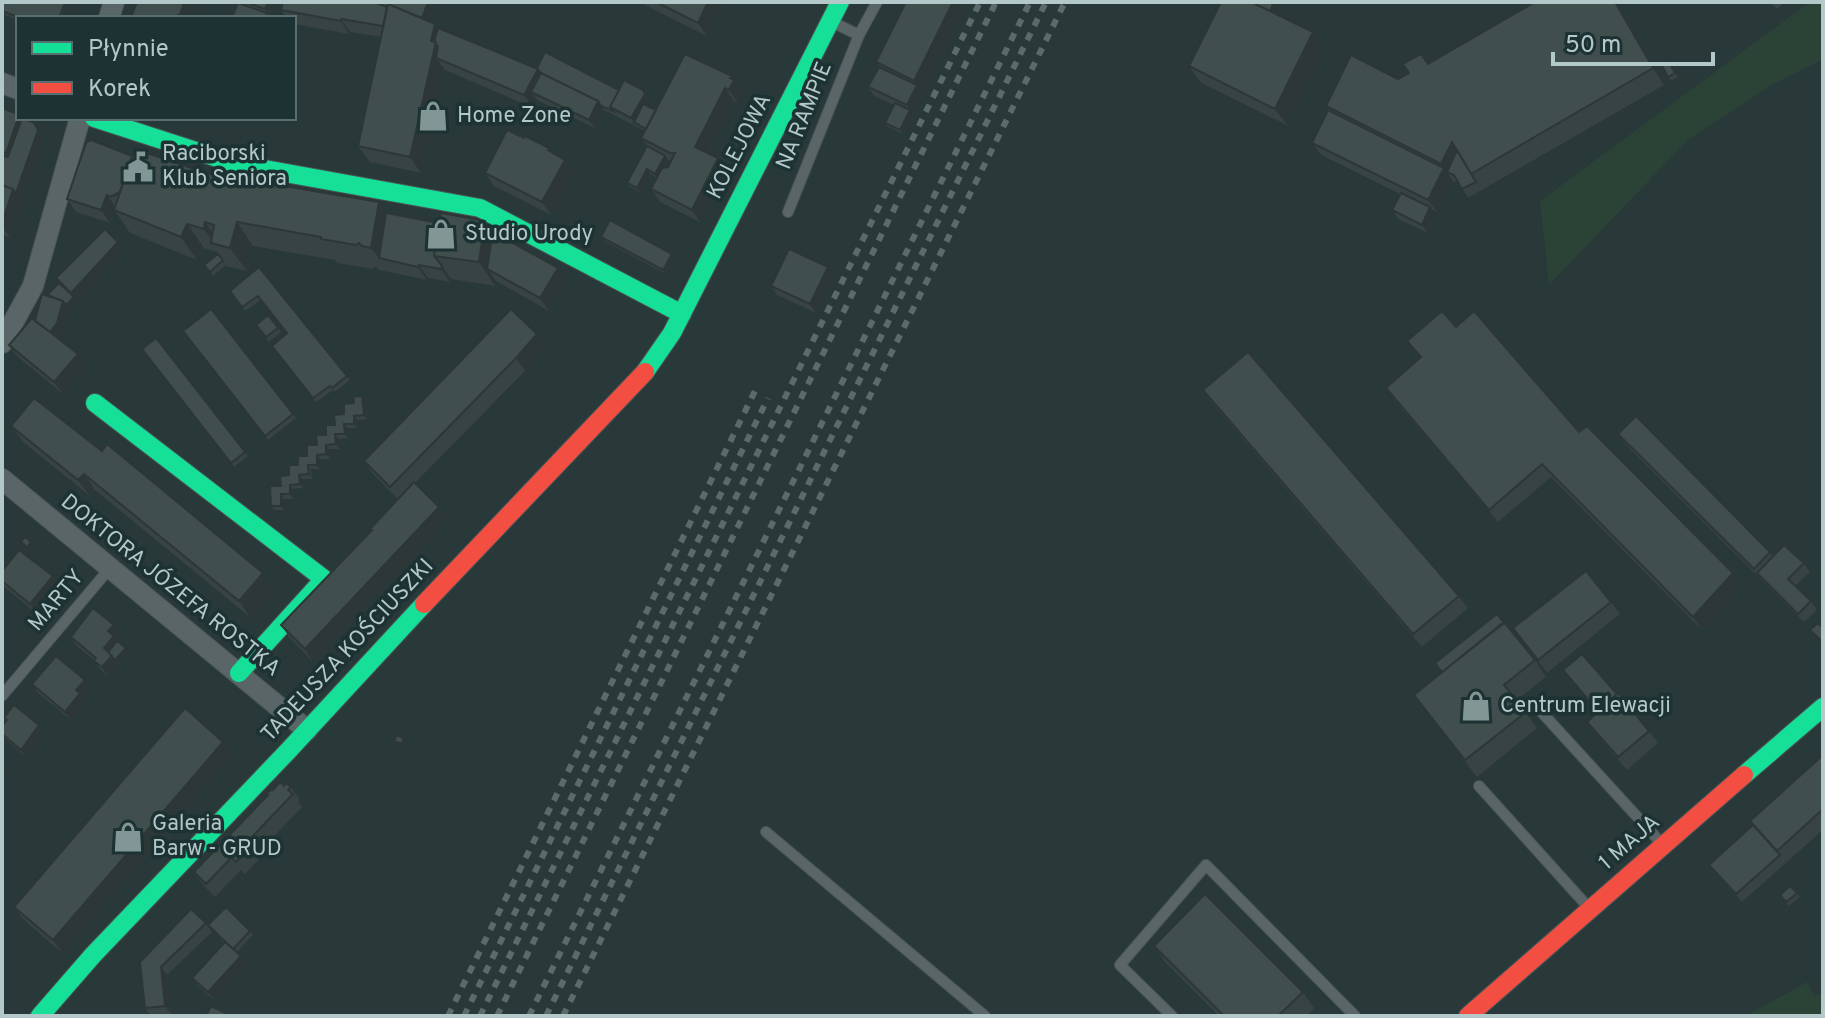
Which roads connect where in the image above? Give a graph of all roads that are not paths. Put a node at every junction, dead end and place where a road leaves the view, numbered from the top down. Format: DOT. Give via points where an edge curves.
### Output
graph roads {
  1 [pos="840,2"];
  2 [pos="877,2"];
  3 [pos="831,21"];
  4 [pos="859,35"];
  5 [pos="79,120"];
  6 [pos="100,120"];
  7 [pos="788,212"];
  8 [pos="682,314"];
  9 [pos="2,343"];
  10 [pos="95,403"];
  11 [pos="2,479"];
  12 [pos="110,568"];
  13 [pos="239,673"];
  14 [pos="2,696"];
  15 [pos="1535,705"];
  16 [pos="1823,707"];
  17 [pos="307,730"];
  18 [pos="1479,786"];
  19 [pos="766,832"];
  20 [pos="1663,846"];
  21 [pos="1591,909"];
  22 [pos="40,1016"];
  23 [pos="985,1016"];
  24 [pos="1172,1016"];
  25 [pos="1355,1016"];
  26 [pos="1468,1016"];
  1 -- 3 [label="street, KOLEJOWA"];
  2 -- 4 [label="lane, NA RAMPIE"];
  3 -- 4 [label="lane"];
  3 -- 8 [label="street, KOLEJOWA"];
  4 -- 7 [label="lane, NA RAMPIE"];
  5 -- 9 [label="street" via="33,286"];
  6 -- 8 [label="street" via="236,164 480,208"];
  8 -- 17 [label="street, TADEUSZA KOŚCIUSZKI" via="649,368"];
  10 -- 13 [label="street" via="324,579"];
  11 -- 12 [label="street, DOKTORA JÓZEFA ROSTKA"];
  12 -- 13 [label="street, DOKTORA JÓZEFA ROSTKA"];
  12 -- 14 [label="lane, MARTY"];
  13 -- 17 [label="street, DOKTORA JÓZEFA ROSTKA"];
  15 -- 20 [label="lane"];
  16 -- 20 [label="street, 1 MAJA"];
  17 -- 22 [label="street, TADEUSZA KOŚCIUSZKI"];
  18 -- 21 [label="lane"];
  19 -- 23 [label="lane"];
  20 -- 21 [label="street, 1 MAJA"];
  21 -- 26 [label="street, 1 MAJA"];
  24 -- 25 [label="lane" via="1120,965 1206,865"];
}
